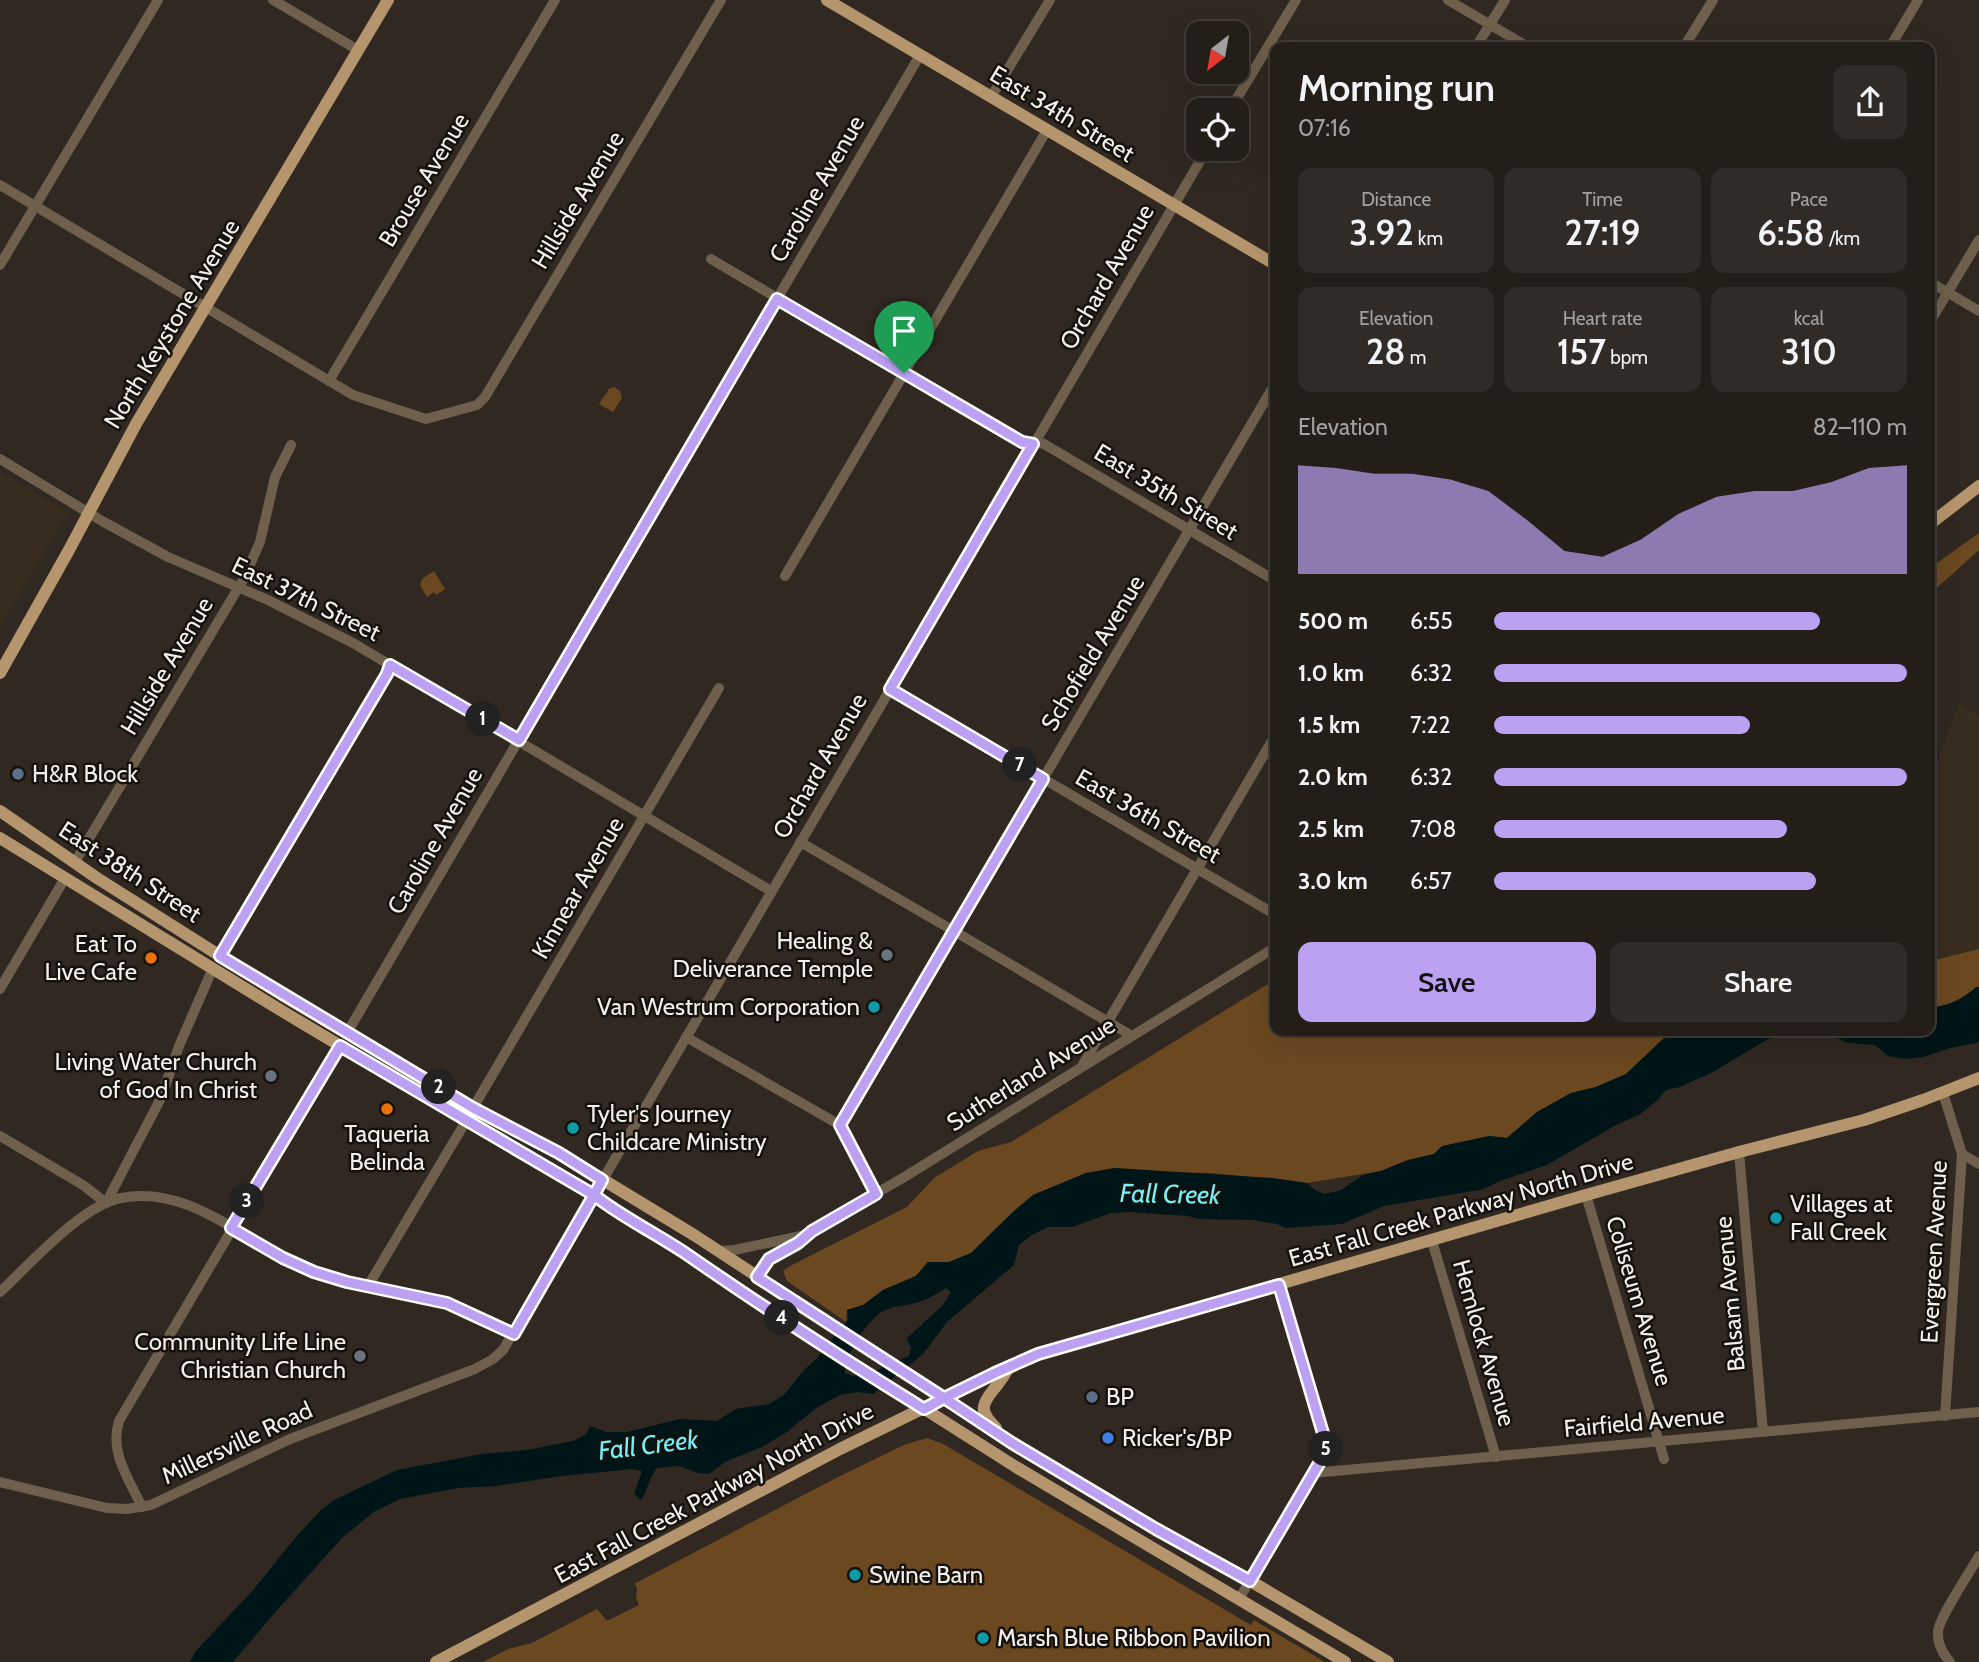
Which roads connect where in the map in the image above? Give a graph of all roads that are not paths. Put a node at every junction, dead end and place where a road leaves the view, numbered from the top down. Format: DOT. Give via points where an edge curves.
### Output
graph roads {
  1 [pos="158,0"];
  2 [pos="272,0"];
  3 [pos="387,0"];
  4 [pos="555,0"];
  5 [pos="721,0"];
  6 [pos="827,0"];
  7 [pos="1050,0"];
  8 [pos="1296,0"];
  9 [pos="1448,0"];
  10 [pos="1505,0"];
  11 [pos="1713,0"];
  12 [pos="1918,0"];
  13 [pos="1490,25"];
  14 [pos="1271,42"];
  15 [pos="1479,42"];
  16 [pos="1519,42"];
  17 [pos="1687,42"];
  18 [pos="1893,42"];
  19 [pos="1270,43"];
  20 [pos="358,50"];
  21 [pos="920,55"];
  22 [pos="991,97"];
  23 [pos="1237,98"];
  24 [pos="1047,130"];
  25 [pos="1200,161"];
  26 [pos="0,185"];
  27 [pos="1173,205"];
  28 [pos="35,206"];
  29 [pos="1979,240"];
  30 [pos="711,260"];
  31 [pos="1270,262"];
  32 [pos="0,265"];
  33 [pos="1935,285"];
  34 [pos="1948,292"];
  35 [pos="777,299"];
  36 [pos="205,308"];
  37 [pos="1979,311"];
  38 [pos="1935,314"];
  39 [pos="904,373"];
  40 [pos="330,382"];
  41 [pos="1270,392"];
  42 [pos="1034,443"];
  43 [pos="291,445"];
  44 [pos="0,459"];
  45 [pos="1979,486"];
  46 [pos="89,513"];
  47 [pos="1935,520"];
  48 [pos="1189,530"];
  49 [pos="785,576"];
  50 [pos="1270,577"];
  51 [pos="239,588"];
  52 [pos="390,665"];
  53 [pos="0,673"];
  54 [pos="719,688"];
  55 [pos="890,689"];
  56 [pos="519,740"];
  57 [pos="1270,744"];
  58 [pos="1043,779"];
  59 [pos="0,811"];
  60 [pos="645,816"];
  61 [pos="0,838"];
  62 [pos="800,842"];
  63 [pos="75,862"];
  64 [pos="1196,869"];
  65 [pos="65,878"];
  66 [pos="771,891"];
  67 [pos="1270,912"];
  68 [pos="954,931"];
  69 [pos="1270,951"];
  70 [pos="220,956"];
  71 [pos="213,968"];
  72 [pos="0,989"];
  73 [pos="1107,1021"];
  74 [pos="347,1033"];
  75 [pos="686,1037"];
  76 [pos="1132,1037"];
  77 [pos="340,1046"];
  78 [pos="1081,1068"];
  79 [pos="1979,1078"];
  80 [pos="1943,1093"];
  81 [pos="473,1108"];
  82 [pos="466,1121"];
  83 [pos="840,1125"];
  84 [pos="0,1136"];
  85 [pos="1740,1152"];
  86 [pos="1962,1154"];
  87 [pos="1979,1164"];
  88 [pos="602,1180"];
  89 [pos="876,1194"];
  90 [pos="594,1195"];
  91 [pos="1586,1195"];
  92 [pos="106,1203"];
  93 [pos="231,1228"];
  94 [pos="807,1235"];
  95 [pos="1432,1241"];
  96 [pos="719,1251"];
  97 [pos="757,1277"];
  98 [pos="1279,1285"];
  99 [pos="368,1286"];
  100 [pos="0,1292"];
  101 [pos="514,1334"];
  102 [pos="1011,1365"];
  103 [pos="944,1398"];
  104 [pos="924,1409"];
  105 [pos="1979,1412"];
  106 [pos="1944,1416"];
  107 [pos="1763,1432"];
  108 [pos="1659,1441"];
  109 [pos="1012,1443"];
  110 [pos="1496,1457"];
  111 [pos="1664,1459"];
  112 [pos="1313,1473"];
  113 [pos="0,1482"];
  114 [pos="142,1507"];
  115 [pos="1979,1556"];
  116 [pos="1250,1581"];
  117 [pos="1239,1600"];
  118 [pos="436,1662"];
  119 [pos="1345,1662"];
  120 [pos="1388,1662"];
  121 [pos="1950,1662"];
  1 -- 28 [label="street"];
  2 -- 20 [label="street"];
  3 -- 20 [label="main road, North Keystone Avenue"];
  4 -- 40 [label="street, Brouse Avenue"];
  5 -- 40 [label="street, Hillside Avenue" via="477,405 431,419 417,418"];
  6 -- 21 [label="main road, East 34th Street"];
  7 -- 22 [label="street"];
  8 -- 14 [label="street"];
  9 -- 13 [label="street"];
  10 -- 13 [label="street"];
  11 -- 17 [label="street"];
  12 -- 18 [label="street"];
  13 -- 15 [label="street"];
  13 -- 16 [label="street"];
  19 -- 23 [label="street"];
  20 -- 36 [label="main road, North Keystone Avenue"];
  21 -- 22 [label="main road, East 34th Street"];
  21 -- 35 [label="street, Caroline Avenue"];
  22 -- 24 [label="main road, East 34th Street"];
  24 -- 27 [label="main road, East 34th Street"];
  24 -- 39 [label="street"];
  25 -- 27 [label="street, Orchard Avenue"];
  26 -- 28 [label="street"];
  27 -- 31 [label="main road, East 34th Street"];
  27 -- 42 [label="street, Orchard Avenue"];
  28 -- 32 [label="street"];
  28 -- 36 [label="street"];
  29 -- 34 [label="street"];
  30 -- 35 [label="street, East 35th Street"];
  33 -- 34 [label="street"];
  34 -- 37 [label="street"];
  34 -- 38 [label="street"];
  35 -- 39 [label="street, East 35th Street"];
  35 -- 56 [label="street, Caroline Avenue"];
  36 -- 40 [label="street"];
  36 -- 46 [label="main road, North Keystone Avenue"];
  39 -- 42 [label="street, East 35th Street" via="1022,442"];
  39 -- 49 [label="street"];
  41 -- 48 [label="street, Schofield Avenue"];
  42 -- 48 [label="street, East 35th Street" via="1044,444"];
  42 -- 55 [label="street, Orchard Avenue"];
  43 -- 51 [label="street, Hillside Avenue" via="275,477 256,554"];
  44 -- 46 [label="street, East 37th Street"];
  45 -- 47 [label="main road"];
  46 -- 51 [label="street, East 37th Street" via="168,557"];
  46 -- 53 [label="main road, North Keystone Avenue"];
  48 -- 50 [label="street, East 35th Street"];
  48 -- 58 [label="street, Schofield Avenue"];
  51 -- 52 [label="street, East 37th Street" via="316,623"];
  51 -- 63 [label="street, Hillside Avenue"];
  52 -- 56 [label="street, East 37th Street"];
  52 -- 70 [label="street"];
  54 -- 60 [label="street, Kinnear Avenue"];
  55 -- 58 [label="street, East 36th Street"];
  55 -- 62 [label="street, Orchard Avenue"];
  56 -- 60 [label="street, East 37th Street"];
  56 -- 74 [label="street, Caroline Avenue"];
  57 -- 64 [label="street"];
  58 -- 64 [label="street, East 36th Street"];
  58 -- 68 [label="street, Schofield Avenue"];
  59 -- 63 [label="main road, East 38th Street"];
  60 -- 66 [label="street, East 37th Street"];
  60 -- 81 [label="street, Kinnear Avenue"];
  61 -- 65 [label="main road, East 38th Street"];
  62 -- 66 [label="street, Orchard Avenue"];
  62 -- 68 [label="street"];
  63 -- 70 [label="main road, East 38th Street"];
  64 -- 67 [label="street, East 36th Street"];
  64 -- 73 [label="street"];
  65 -- 71 [label="main road, East 38th Street"];
  65 -- 72 [label="street"];
  66 -- 75 [label="street, Orchard Avenue"];
  68 -- 73 [label="street"];
  68 -- 83 [label="street, Schofield Avenue"];
  69 -- 76 [label="street, Sutherland Avenue"];
  70 -- 74 [label="main road, East 38th Street"];
  71 -- 77 [label="main road, East 38th Street"];
  71 -- 92 [label="street" via="160,1098"];
  73 -- 76 [label="street"];
  73 -- 78 [label="street"];
  74 -- 81 [label="main road, East 38th Street"];
  75 -- 83 [label="street"];
  75 -- 88 [label="street, Orchard Avenue"];
  76 -- 78 [label="street, Sutherland Avenue"];
  77 -- 82 [label="main road, East 38th Street"];
  77 -- 93 [label="street"];
  78 -- 89 [label="street, Sutherland Avenue"];
  79 -- 80 [label="main road, East Fall Creek Parkway North Drive"];
  80 -- 85 [label="main road, East Fall Creek Parkway North Drive" via="1864,1120"];
  80 -- 86 [label="street, Evergreen Avenue"];
  81 -- 88 [label="main road, East 38th Street"];
  82 -- 90 [label="main road, East 38th Street"];
  82 -- 99 [label="street"];
  83 -- 89 [label="street"];
  84 -- 92 [label="street"];
  85 -- 91 [label="main road, East Fall Creek Parkway North Drive"];
  85 -- 107 [label="street, Balsam Avenue"];
  86 -- 87 [label="street"];
  86 -- 106 [label="street, Evergreen Avenue"];
  88 -- 90 [label="street, Orchard Avenue"];
  88 -- 96 [label="main road, East 38th Street"];
  89 -- 94 [label="street, Sutherland Avenue"];
  90 -- 101 [label="street, Orchard Avenue"];
  90 -- 104 [label="main road, East 38th Street"];
  91 -- 95 [label="main road, East Fall Creek Parkway North Drive"];
  91 -- 108 [label="street, Coliseum Avenue"];
  92 -- 93 [label="street" via="136,1196 166,1199 193,1207"];
  92 -- 100 [label="street" via="64,1232"];
  93 -- 99 [label="street" via="304,1268"];
  93 -- 114 [label="street" via="117,1425 116,1448"];
  94 -- 96 [label="street, Sutherland Avenue"];
  94 -- 97 [label="street, Sutherland Avenue" via="769,1259"];
  95 -- 98 [label="main road, East Fall Creek Parkway North Drive"];
  95 -- 110 [label="street, Hemlock Avenue"];
  96 -- 97 [label="main road, East 38th Street"];
  97 -- 103 [label="main road, East 38th Street"];
  98 -- 102 [label="main road, East Fall Creek Parkway North Drive"];
  98 -- 112 [label="street" via="1326,1443"];
  99 -- 101 [label="street" via="447,1303"];
  101 -- 114 [label="street, Millersville Road" via="497,1356 482,1366 290,1438"];
  102 -- 103 [label="main road, East Fall Creek Parkway North Drive"];
  102 -- 109 [label="main road" via="986,1397 984,1412"];
  103 -- 104 [label="main road, East Fall Creek Parkway North Drive"];
  103 -- 109 [label="main road, East 38th Street"];
  104 -- 117 [label="main road, East 38th Street"];
  104 -- 118 [label="main road, East Fall Creek Parkway North Drive"];
  105 -- 106 [label="street, Fairfield Avenue"];
  106 -- 107 [label="street, Fairfield Avenue"];
  107 -- 108 [label="street, Fairfield Avenue"];
  108 -- 110 [label="street, Fairfield Avenue"];
  108 -- 111 [label="street, Coliseum Avenue"];
  109 -- 116 [label="main road, East 38th Street"];
  110 -- 112 [label="street, Fairfield Avenue"];
  112 -- 116 [label="street"];
  113 -- 114 [label="street, Millersville Road" via="107,1508"];
  115 -- 121 [label="street" via="1938,1628 1938,1640"];
  116 -- 117 [label="street"];
  116 -- 120 [label="main road, East 38th Street"];
  117 -- 119 [label="main road, East 38th Street"];
}
